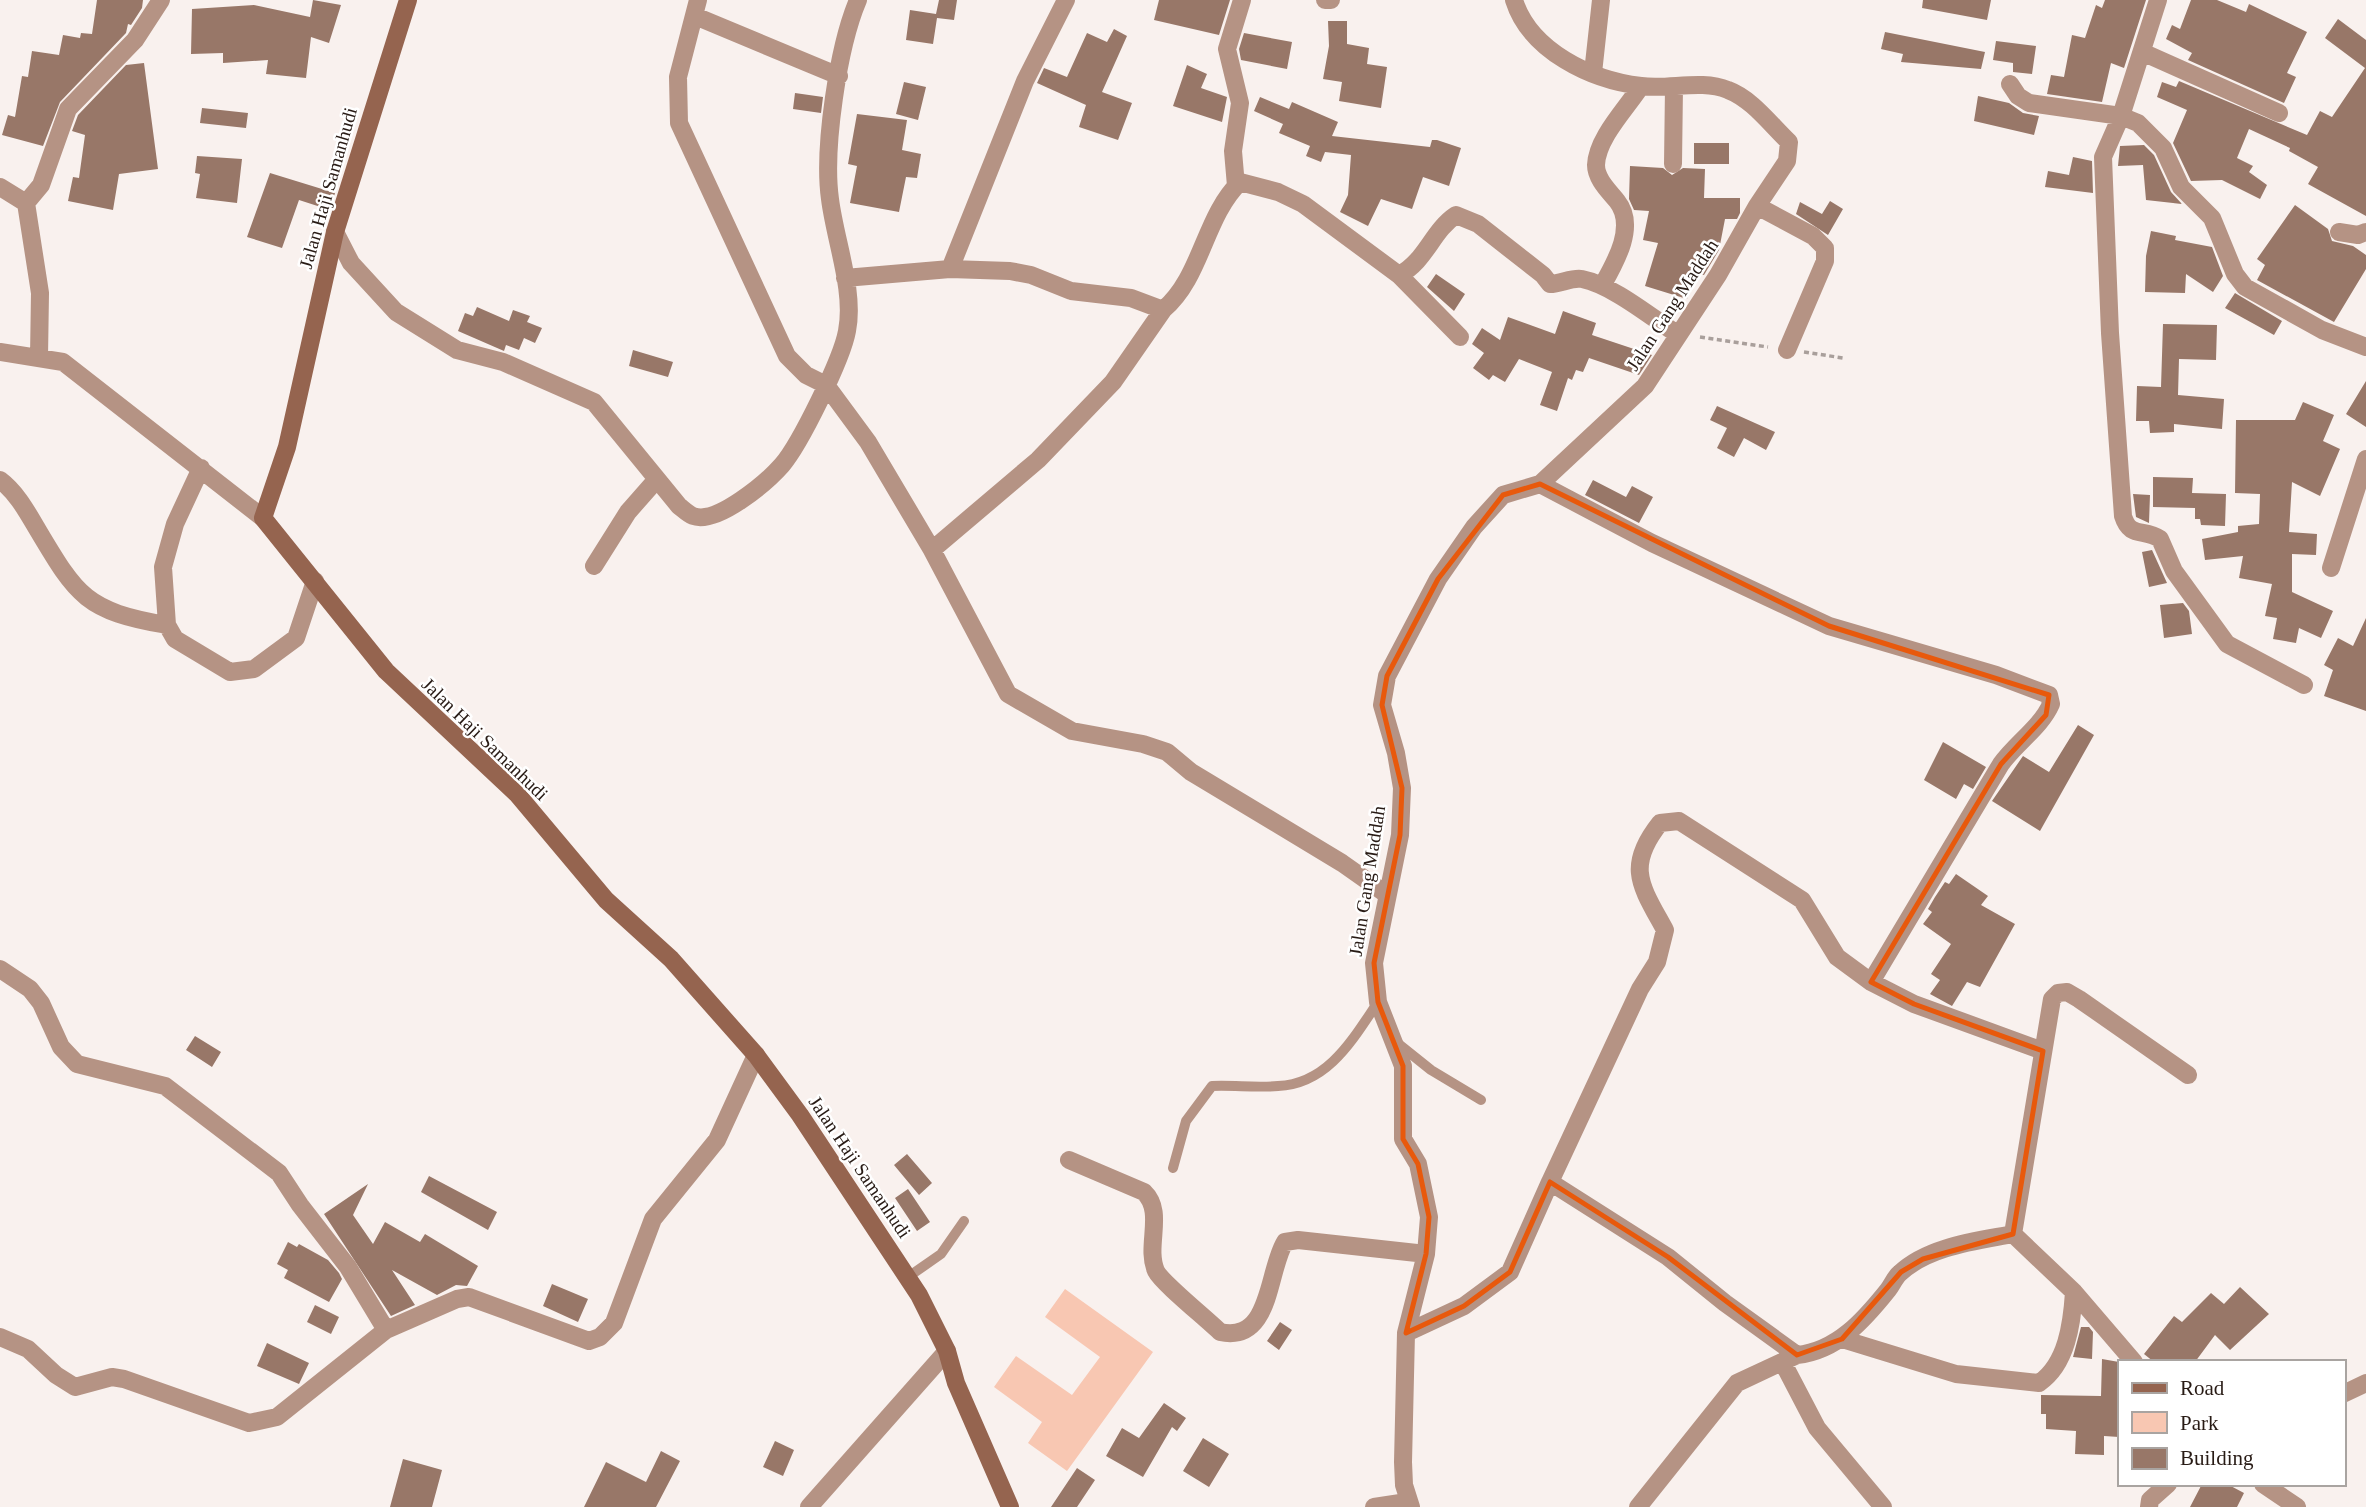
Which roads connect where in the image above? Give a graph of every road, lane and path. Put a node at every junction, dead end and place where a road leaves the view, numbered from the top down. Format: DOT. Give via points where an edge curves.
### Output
graph roads {
  1 [pos="161,0"];
  2 [pos="408,0"];
  3 [pos="858,0"];
  4 [pos="1066,0"];
  5 [pos="1242,0"];
  6 [pos="1325,0"];
  7 [pos="1331,0"];
  8 [pos="1514,0"];
  9 [pos="1601,0"];
  10 [pos="2158,0"];
  11 [pos="697,8"];
  12 [pos="2142,52"];
  13 [pos="1593,73"];
  14 [pos="839,76"];
  15 [pos="2010,84"];
  16 [pos="1641,86"];
  17 [pos="1674,87"];
  18 [pos="2279,113"];
  19 [pos="2121,116"];
  20 [pos="1673,164"];
  21 [pos="1236,186"];
  22 [pos="0,187"];
  23 [pos="26,202"];
  24 [pos="1757,206"];
  25 [pos="335,232"];
  26 [pos="2339,232"];
  27 [pos="2366,232"];
  28 [pos="950,269"];
  29 [pos="1399,275"];
  30 [pos="845,278"];
  31 [pos="1602,286"];
  32 [pos="1163,310"];
  33 [pos="1677,334"];
  34 [pos="1460,337"];
  35 [pos="2366,347"];
  36 [pos="1787,350"];
  37 [pos="0,352"];
  38 [pos="39,357"];
  39 [pos="1843,358"];
  40 [pos="827,385"];
  41 [pos="2366,459"];
  42 [pos="201,468"];
  43 [pos="657,479"];
  44 [pos="0,480"];
  45 [pos="1540,484"];
  46 [pos="263,518"];
  47 [pos="932,550"];
  48 [pos="594,566"];
  49 [pos="2331,568"];
  50 [pos="315,582"];
  51 [pos="167,625"];
  52 [pos="2304,685"];
  53 [pos="1386,894"];
  54 [pos="0,969"];
  55 [pos="1871,982"];
  56 [pos="1378,1002"];
  57 [pos="1395,1042"];
  58 [pos="2043,1051"];
  59 [pos="756,1055"];
  60 [pos="2188,1075"];
  61 [pos="1481,1100"];
  62 [pos="1069,1160"];
  63 [pos="1172,1168"];
  64 [pos="1550,1182"];
  65 [pos="964,1221"];
  66 [pos="2013,1234"];
  67 [pos="1426,1254"];
  68 [pos="908,1277"];
  69 [pos="2074,1292"];
  70 [pos="386,1330"];
  71 [pos="1406,1334"];
  72 [pos="0,1337"];
  73 [pos="1842,1339"];
  74 [pos="947,1351"];
  75 [pos="1790,1359"];
  76 [pos="2132,1360"];
  77 [pos="2366,1384"];
  78 [pos="2345,1393"];
  79 [pos="2166,1486"];
  80 [pos="2266,1486"];
  81 [pos="1409,1505"];
  82 [pos="809,1507"];
  83 [pos="1010,1507"];
  84 [pos="1374,1507"];
  85 [pos="1638,1507"];
  86 [pos="1883,1507"];
  87 [pos="2149,1507"];
  88 [pos="2297,1507"];
  1 -- 23 [label="street" via="135,40 68,109 41,185"];
  2 -- 25 [label="street, Jalan Haji Samanhudi"];
  3 -- 14 [label="street"];
  4 -- 28 [label="street" via="1025,81"];
  5 -- 21 [label="street" via="1227,49 1240,103 1233,151"];
  6 -- 7 [label="street"];
  8 -- 13 [label="street, Jalan Gang Maddah" via="1520,18 1541,45"];
  9 -- 13 [label="street"];
  10 -- 12 [label="street"];
  11 -- 14 [label="street"];
  11 -- 40 [label="street" via="678,77 680,123 788,356 806,375"];
  12 -- 18 [label="street"];
  12 -- 19 [label="street"];
  13 -- 16 [label="street, Jalan Gang Maddah"];
  14 -- 30 [label="street" via="832,109 830,197"];
  15 -- 19 [label="street" via="2029,103"];
  16 -- 17 [label="street, Jalan Gang Maddah"];
  16 -- 31 [label="street" via="1598,150 1596,169 1625,217 1625,236"];
  17 -- 20 [label="street"];
  17 -- 24 [label="street, Jalan Gang Maddah" via="1724,88 1742,96 1789,142 1787,161"];
  19 -- 35 [label="street" via="2138,124 2162,148 2181,187 2212,218 2245,287 2322,330"];
  19 -- 52 [label="street" via="2103,157 2110,333 2126,526 2133,533 2160,539 2174,571 2227,644"];
  21 -- 29 [label="street" via="1240,182 1279,192 1303,205"];
  21 -- 32 [label="street" via="1190,276 1177,298"];
  22 -- 23 [label="street"];
  23 -- 38 [label="street" via="40,293"];
  24 -- 33 [label="street, Jalan Gang Maddah"];
  24 -- 36 [label="street" via="1813,236 1825,248 1825,261"];
  25 -- 43 [label="street" via="351,263 396,312 457,350 503,362 594,402"];
  25 -- 46 [label="street, Jalan Haji Samanhudi" via="288,447"];
  26 -- 27 [label="street"];
  28 -- 30 [label="street"];
  28 -- 32 [label="street" via="1010,271 1070,291 1131,298"];
  29 -- 31 [label="street" via="1410,270 1440,226 1456,215 1478,224 1550,284 1580,279"];
  29 -- 34 [label="street"];
  30 -- 40 [label="street" via="848,329"];
  31 -- 33 [label="street"];
  32 -- 47 [label="street" via="1094,402 1038,460"];
  33 -- 36 [label="path"];
  33 -- 45 [label="street, Jalan Gang Maddah" via="1645,386"];
  36 -- 39 [label="path"];
  37 -- 38 [label="street"];
  38 -- 42 [label="street" via="63,362"];
  40 -- 43 [label="street" via="783,464 751,495 705,517 693,516"];
  40 -- 47 [label="street"];
  41 -- 49 [label="street"];
  42 -- 46 [label="street"];
  42 -- 51 [label="street" via="175,524 163,567"];
  43 -- 48 [label="street" via="628,512"];
  44 -- 51 [label="street" via="25,508 64,573 93,605"];
  45 -- 53 [label="street, Jalan Gang Maddah" via="1503,495 1474,527 1438,579 1387,676 1382,705 1402,789 1400,835"];
  45 -- 55 [label="street" via="1652,543 1829,626 2049,695 2046,715 2001,764"];
  46 -- 50 [label="street, Jalan Haji Samanhudi"];
  47 -- 53 [label="street" via="1008,694 1072,731 1167,752 1191,772"];
  50 -- 51 [label="street" via="296,638 254,669 230,672 180,644"];
  50 -- 59 [label="street, Jalan Haji Samanhudi" via="386,671 517,794 606,900 671,959"];
  53 -- 56 [label="street, Jalan Gang Maddah" via="1374,963"];
  54 -- 70 [label="street" via="30,989 61,1047 77,1064 165,1086 279,1173 348,1267"];
  55 -- 58 [label="street" via="1914,1004"];
  55 -- 64 [label="street" via="1837,957 1802,900 1679,821 1660,822 1646,840 1637,865 1640,886 1665,930 1657,962"];
  56 -- 57 [label="street, Jalan Gang Maddah"];
  56 -- 63 [label="lane" via="1335,1061 1312,1079 1280,1086 1212,1086 1186,1121"];
  57 -- 61 [label="lane"];
  57 -- 67 [label="street, Jalan Gang Maddah" via="1403,1066 1403,1139 1418,1164 1429,1217"];
  58 -- 60 [label="street" via="2052,999 2067,992"];
  58 -- 66 [label="street"];
  59 -- 68 [label="street, Jalan Haji Samanhudi"];
  59 -- 70 [label="street" via="717,1140 653,1219 614,1323 600,1337 589,1341 469,1297 441,1304"];
  62 -- 67 [label="street" via="1151,1199 1152,1257 1158,1274 1220,1332 1239,1331 1264,1311 1285,1242"];
  64 -- 71 [label="street" via="1510,1272 1464,1306"];
  64 -- 75 [label="street" via="1668,1257"];
  65 -- 68 [label="lane" via="941,1254"];
  66 -- 69 [label="street"];
  66 -- 73 [label="street" via="1943,1250 1901,1272"];
  67 -- 71 [label="street, Jalan Gang Maddah"];
  68 -- 74 [label="street, Jalan Haji Samanhudi"];
  69 -- 73 [label="street" via="2064,1349 2051,1374 2039,1383 1956,1374"];
  69 -- 76 [label="street"];
  70 -- 72 [label="street" via="276,1418 260,1423 124,1379 112,1377 75,1387 28,1349"];
  71 -- 81 [label="street, Jalan Gang Maddah" via="1403,1462"];
  73 -- 75 [label="street"];
  74 -- 82 [label="street"];
  74 -- 83 [label="street, Jalan Haji Samanhudi" via="956,1383"];
  75 -- 85 [label="street" via="1737,1383"];
  75 -- 86 [label="street" via="1816,1428"];
  77 -- 78 [label="street"];
  79 -- 87 [label="street" via="2150,1500"];
  80 -- 88 [label="street"];
  81 -- 84 [label="street"];
}
